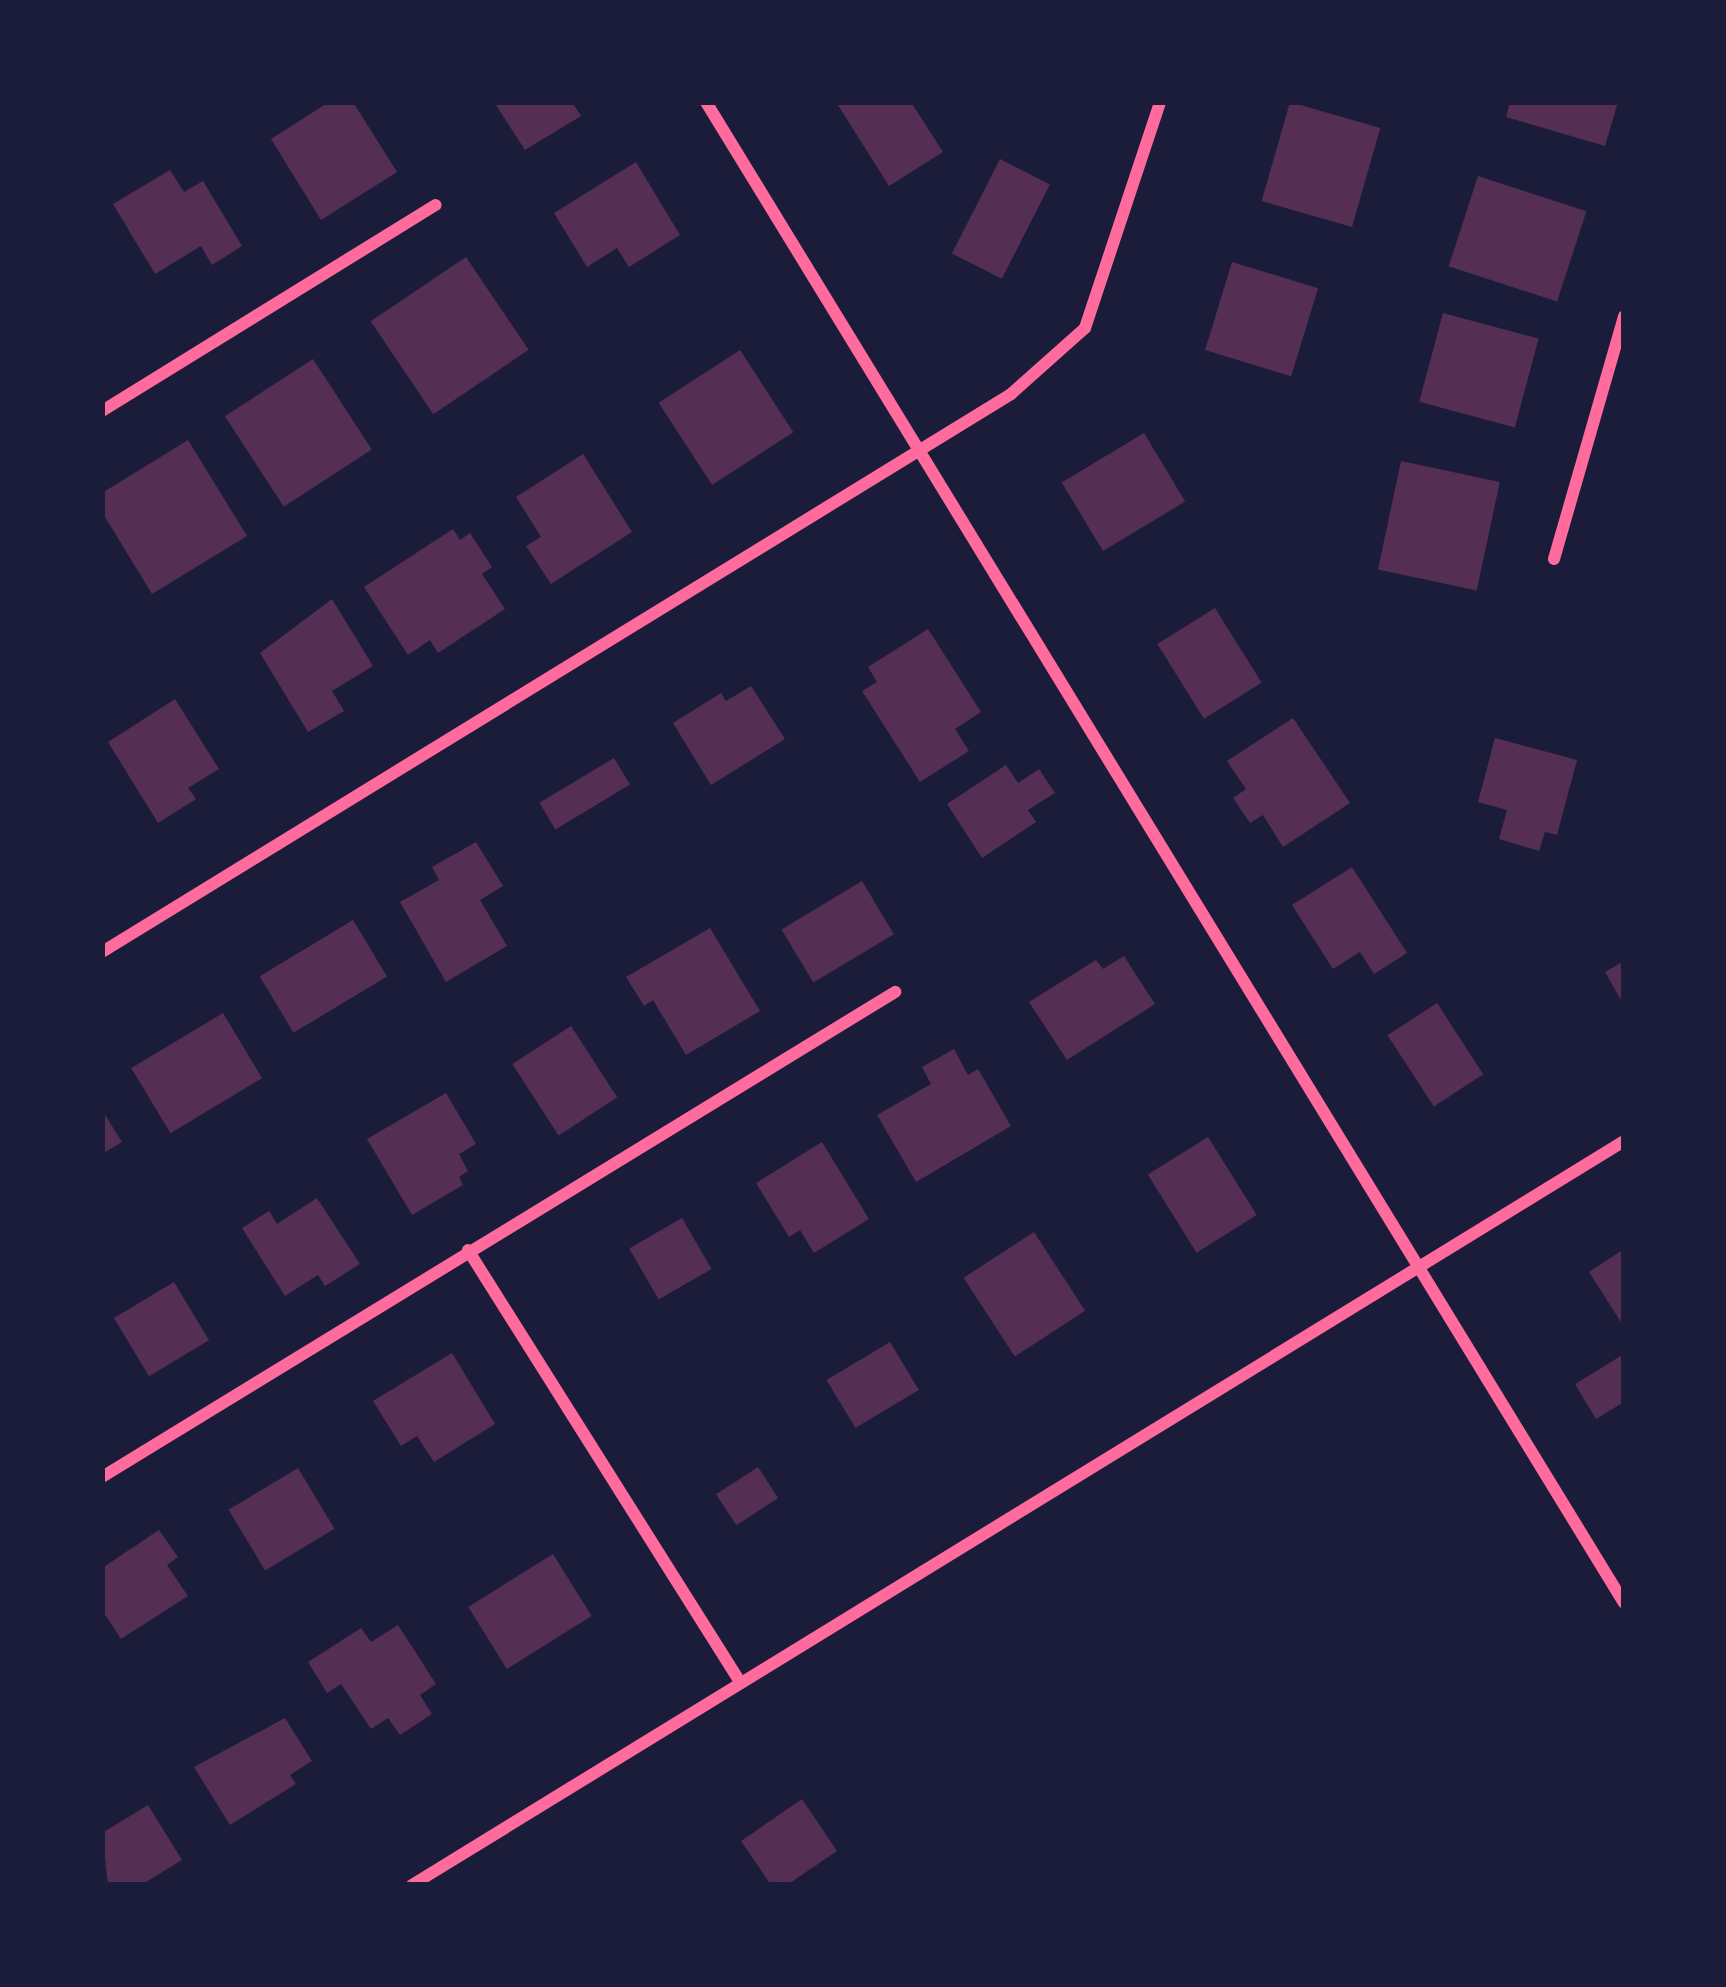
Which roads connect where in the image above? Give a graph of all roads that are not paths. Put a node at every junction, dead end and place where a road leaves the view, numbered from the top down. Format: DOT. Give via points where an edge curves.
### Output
graph roads {
  1 [pos="706,102"];
  2 [pos="1160,102"];
  3 [pos="435,205"];
  4 [pos="1624,316"];
  5 [pos="102,411"];
  6 [pos="919,454"];
  7 [pos="1554,559"];
  8 [pos="102,952"];
  9 [pos="896,992"];
  10 [pos="1624,1141"];
  11 [pos="468,1250"];
  12 [pos="1416,1269"];
  13 [pos="102,1477"];
  14 [pos="1624,1604"];
  15 [pos="740,1682"];
  16 [pos="412,1885"];
  1 -- 6 [label="street"];
  2 -- 6 [label="street" via="1084,328 1011,394"];
  3 -- 5 [label="street"];
  4 -- 7 [label="street"];
  6 -- 8 [label="street"];
  6 -- 12 [label="street"];
  9 -- 11 [label="street"];
  10 -- 12 [label="street"];
  11 -- 13 [label="street"];
  11 -- 15 [label="street"];
  12 -- 14 [label="street"];
  12 -- 15 [label="street"];
  15 -- 16 [label="street"];
}
